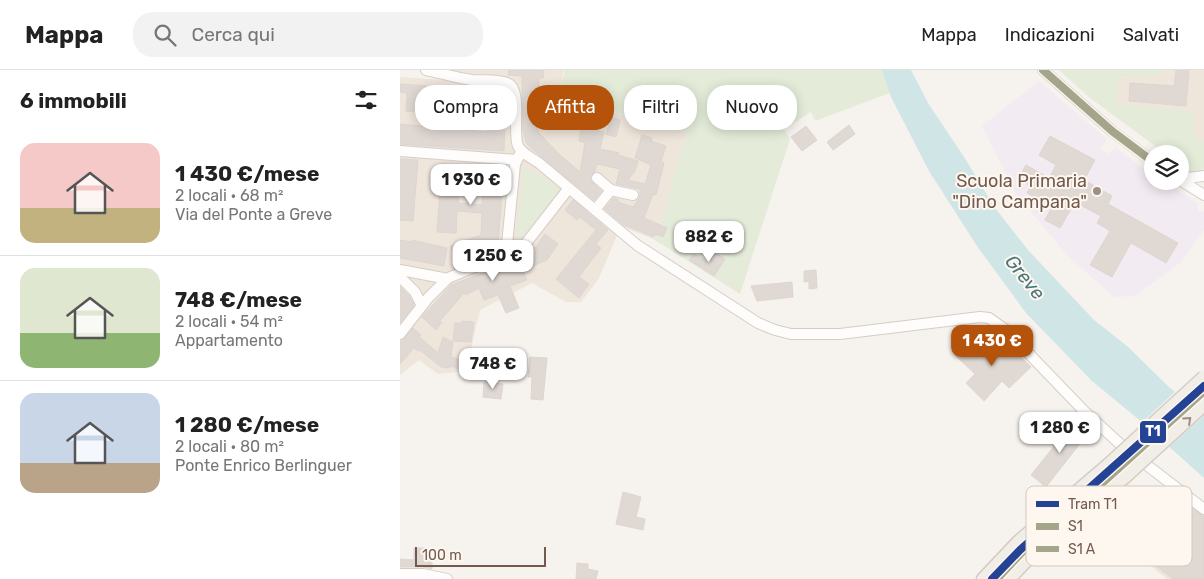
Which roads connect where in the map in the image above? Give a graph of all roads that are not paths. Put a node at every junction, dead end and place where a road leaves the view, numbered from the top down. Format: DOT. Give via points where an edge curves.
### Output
graph roads {
  1 [pos="426,70"];
  2 [pos="1042,70"];
  3 [pos="400,151"];
  4 [pos="1144,155"];
  5 [pos="519,156"];
  6 [pos="1204,176"];
  7 [pos="597,178"];
  8 [pos="1189,178"];
  9 [pos="1189,186"];
  10 [pos="568,188"];
  11 [pos="611,190"];
  12 [pos="633,195"];
  13 [pos="1204,195"];
  14 [pos="595,210"];
  15 [pos="506,254"];
  16 [pos="400,270"];
  17 [pos="400,277"];
  18 [pos="448,278"];
  19 [pos="422,306"];
  20 [pos="400,334"];
  21 [pos="1204,377"];
  22 [pos="1204,405"];
  23 [pos="1119,442"];
  24 [pos="1148,466"];
  25 [pos="1083,486"];
  26 [pos="1114,486"];
  27 [pos="1174,486"];
  28 [pos="1192,500"];
  29 [pos="1204,509"];
  30 [pos="1026,535"];
  31 [pos="1026,561"];
  32 [pos="400,574"];
  33 [pos="447,579"];
  34 [pos="983,579"];
  35 [pos="1009,579"];
  1 -- 5 [label="street" via="471,80 506,83 512,87"];
  2 -- 4 [label="street"];
  3 -- 5 [label="street"];
  5 -- 10 [label="street"];
  5 -- 15 [label="street" via="515,164"];
  6 -- 8 [label="street"];
  7 -- 11 [label="street"];
  9 -- 13 [label="street"];
  10 -- 14 [label="street"];
  10 -- 15 [label="street" via="527,243"];
  11 -- 12 [label="street"];
  11 -- 14 [label="street"];
  14 -- 23 [label="street" via="637,245 758,323 775,330 791,334 840,334 989,318 1006,330 1085,412"];
  15 -- 18 [label="street"];
  16 -- 18 [label="street"];
  17 -- 19 [label="street" via="415,292"];
  18 -- 19 [label="street"];
  19 -- 20 [label="street"];
  21 -- 25 [label="main road, bridge"];
  26 -- 22 [label="main road, one-way, bridge"];
  24 -- 27 [label="street"];
  28 -- 29 [label="street"];
  30 -- 34 [label="main road, bridge"];
  35 -- 31 [label="main road, one-way, bridge"];
  32 -- 33 [label="street"];
}
